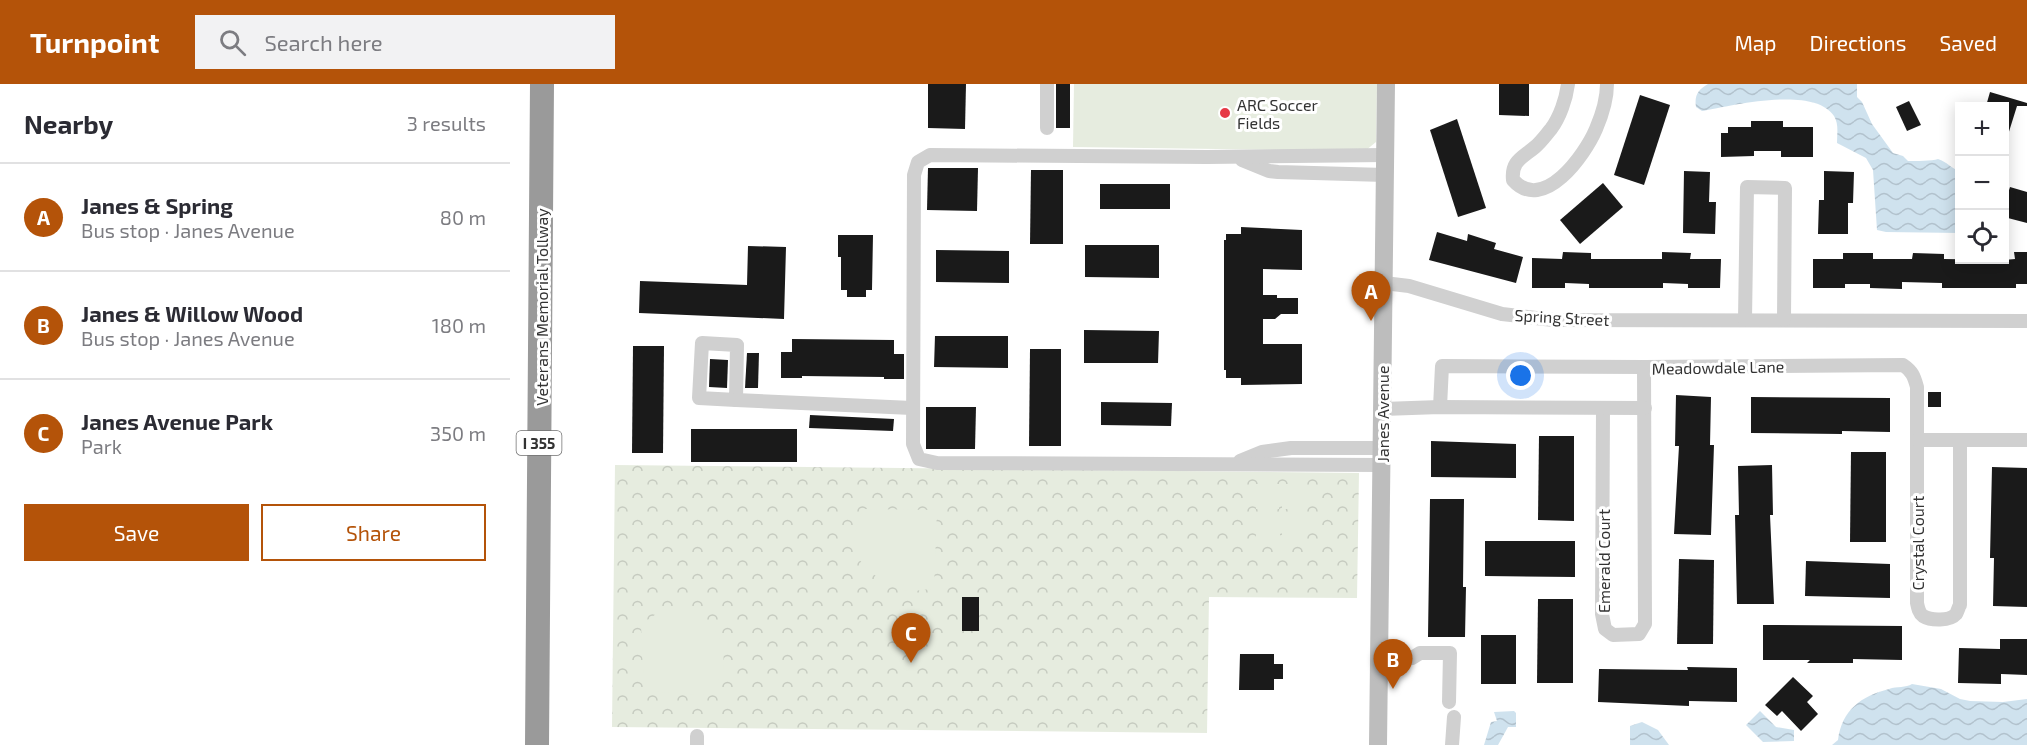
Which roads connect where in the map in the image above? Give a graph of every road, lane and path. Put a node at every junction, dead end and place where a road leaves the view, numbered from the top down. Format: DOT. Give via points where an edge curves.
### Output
graph roads {
  1 [pos="542,84"];
  2 [pos="549,84"];
  3 [pos="1047,84"];
  4 [pos="1386,84"];
  5 [pos="1568,84"];
  6 [pos="1607,84"];
  7 [pos="1047,128"];
  8 [pos="542,140"];
  9 [pos="1385,155"];
  10 [pos="1231,157"];
  11 [pos="1385,175"];
  12 [pos="1384,283"];
  13 [pos="1745,320"];
  14 [pos="1784,320"];
  15 [pos="2027,321"];
  16 [pos="1644,367"];
  17 [pos="736,400"];
  18 [pos="1440,407"];
  19 [pos="912,408"];
  20 [pos="1603,408"];
  21 [pos="1645,408"];
  22 [pos="1383,409"];
  23 [pos="1917,440"];
  24 [pos="2027,440"];
  25 [pos="1960,441"];
  26 [pos="1382,456"];
  27 [pos="1379,658"];
  28 [pos="1449,702"];
  29 [pos="1454,717"];
  30 [pos="537,745"];
  31 [pos="1378,745"];
  32 [pos="1452,745"];
  1 -- 8 [label="highway, Veterans Memorial Tollway / I 355"];
  2 -- 8 [label="highway"];
  3 -- 7 [label="street"];
  4 -- 9 [label="street, Janes Avenue"];
  5 -- 6 [label="street" via="1553,127 1514,165 1513,180 1519,188 1543,189 1581,157 1597,128"];
  8 -- 30 [label="highway, Veterans Memorial Tollway / I 355"];
  9 -- 10 [label="street"];
  9 -- 11 [label="street, Janes Avenue"];
  10 -- 11 [label="street" via="1269,171"];
  10 -- 19 [label="street" via="922,158 914,175"];
  11 -- 12 [label="street, Janes Avenue"];
  12 -- 13 [label="street, Spring Street" via="1531,318"];
  12 -- 22 [label="street, Janes Avenue"];
  13 -- 14 [label="street, Spring Street"];
  13 -- 14 [label="street" via="1747,187 1785,188"];
  14 -- 15 [label="street, Spring Street"];
  16 -- 18 [label="street" via="1442,366"];
  16 -- 21 [label="street, Meadowdale Lane"];
  16 -- 23 [label="street, Meadowdale Lane" via="1903,365 1914,376 1917,387"];
  17 -- 17 [label="street" via="737,345 702,343 699,398"];
  17 -- 19 [label="street"];
  18 -- 20 [label="street"];
  18 -- 22 [label="street"];
  19 -- 26 [label="street" via="913,444 919,459 927,462 1232,464"];
  20 -- 21 [label="street"];
  20 -- 21 [label="street, Emerald Court" via="1603,622 1613,635 1635,635 1645,624"];
  22 -- 26 [label="street, Janes Avenue"];
  23 -- 25 [label="street"];
  23 -- 25 [label="street, Crystal Court" via="1917,603 1920,613 1932,619 1950,618 1957,614 1960,605"];
  24 -- 25 [label="street"];
  26 -- 27 [label="street, Janes Avenue"];
  27 -- 28 [label="street" via="1450,653"];
  27 -- 31 [label="street, Janes Avenue"];
  29 -- 32 [label="street"];
}
